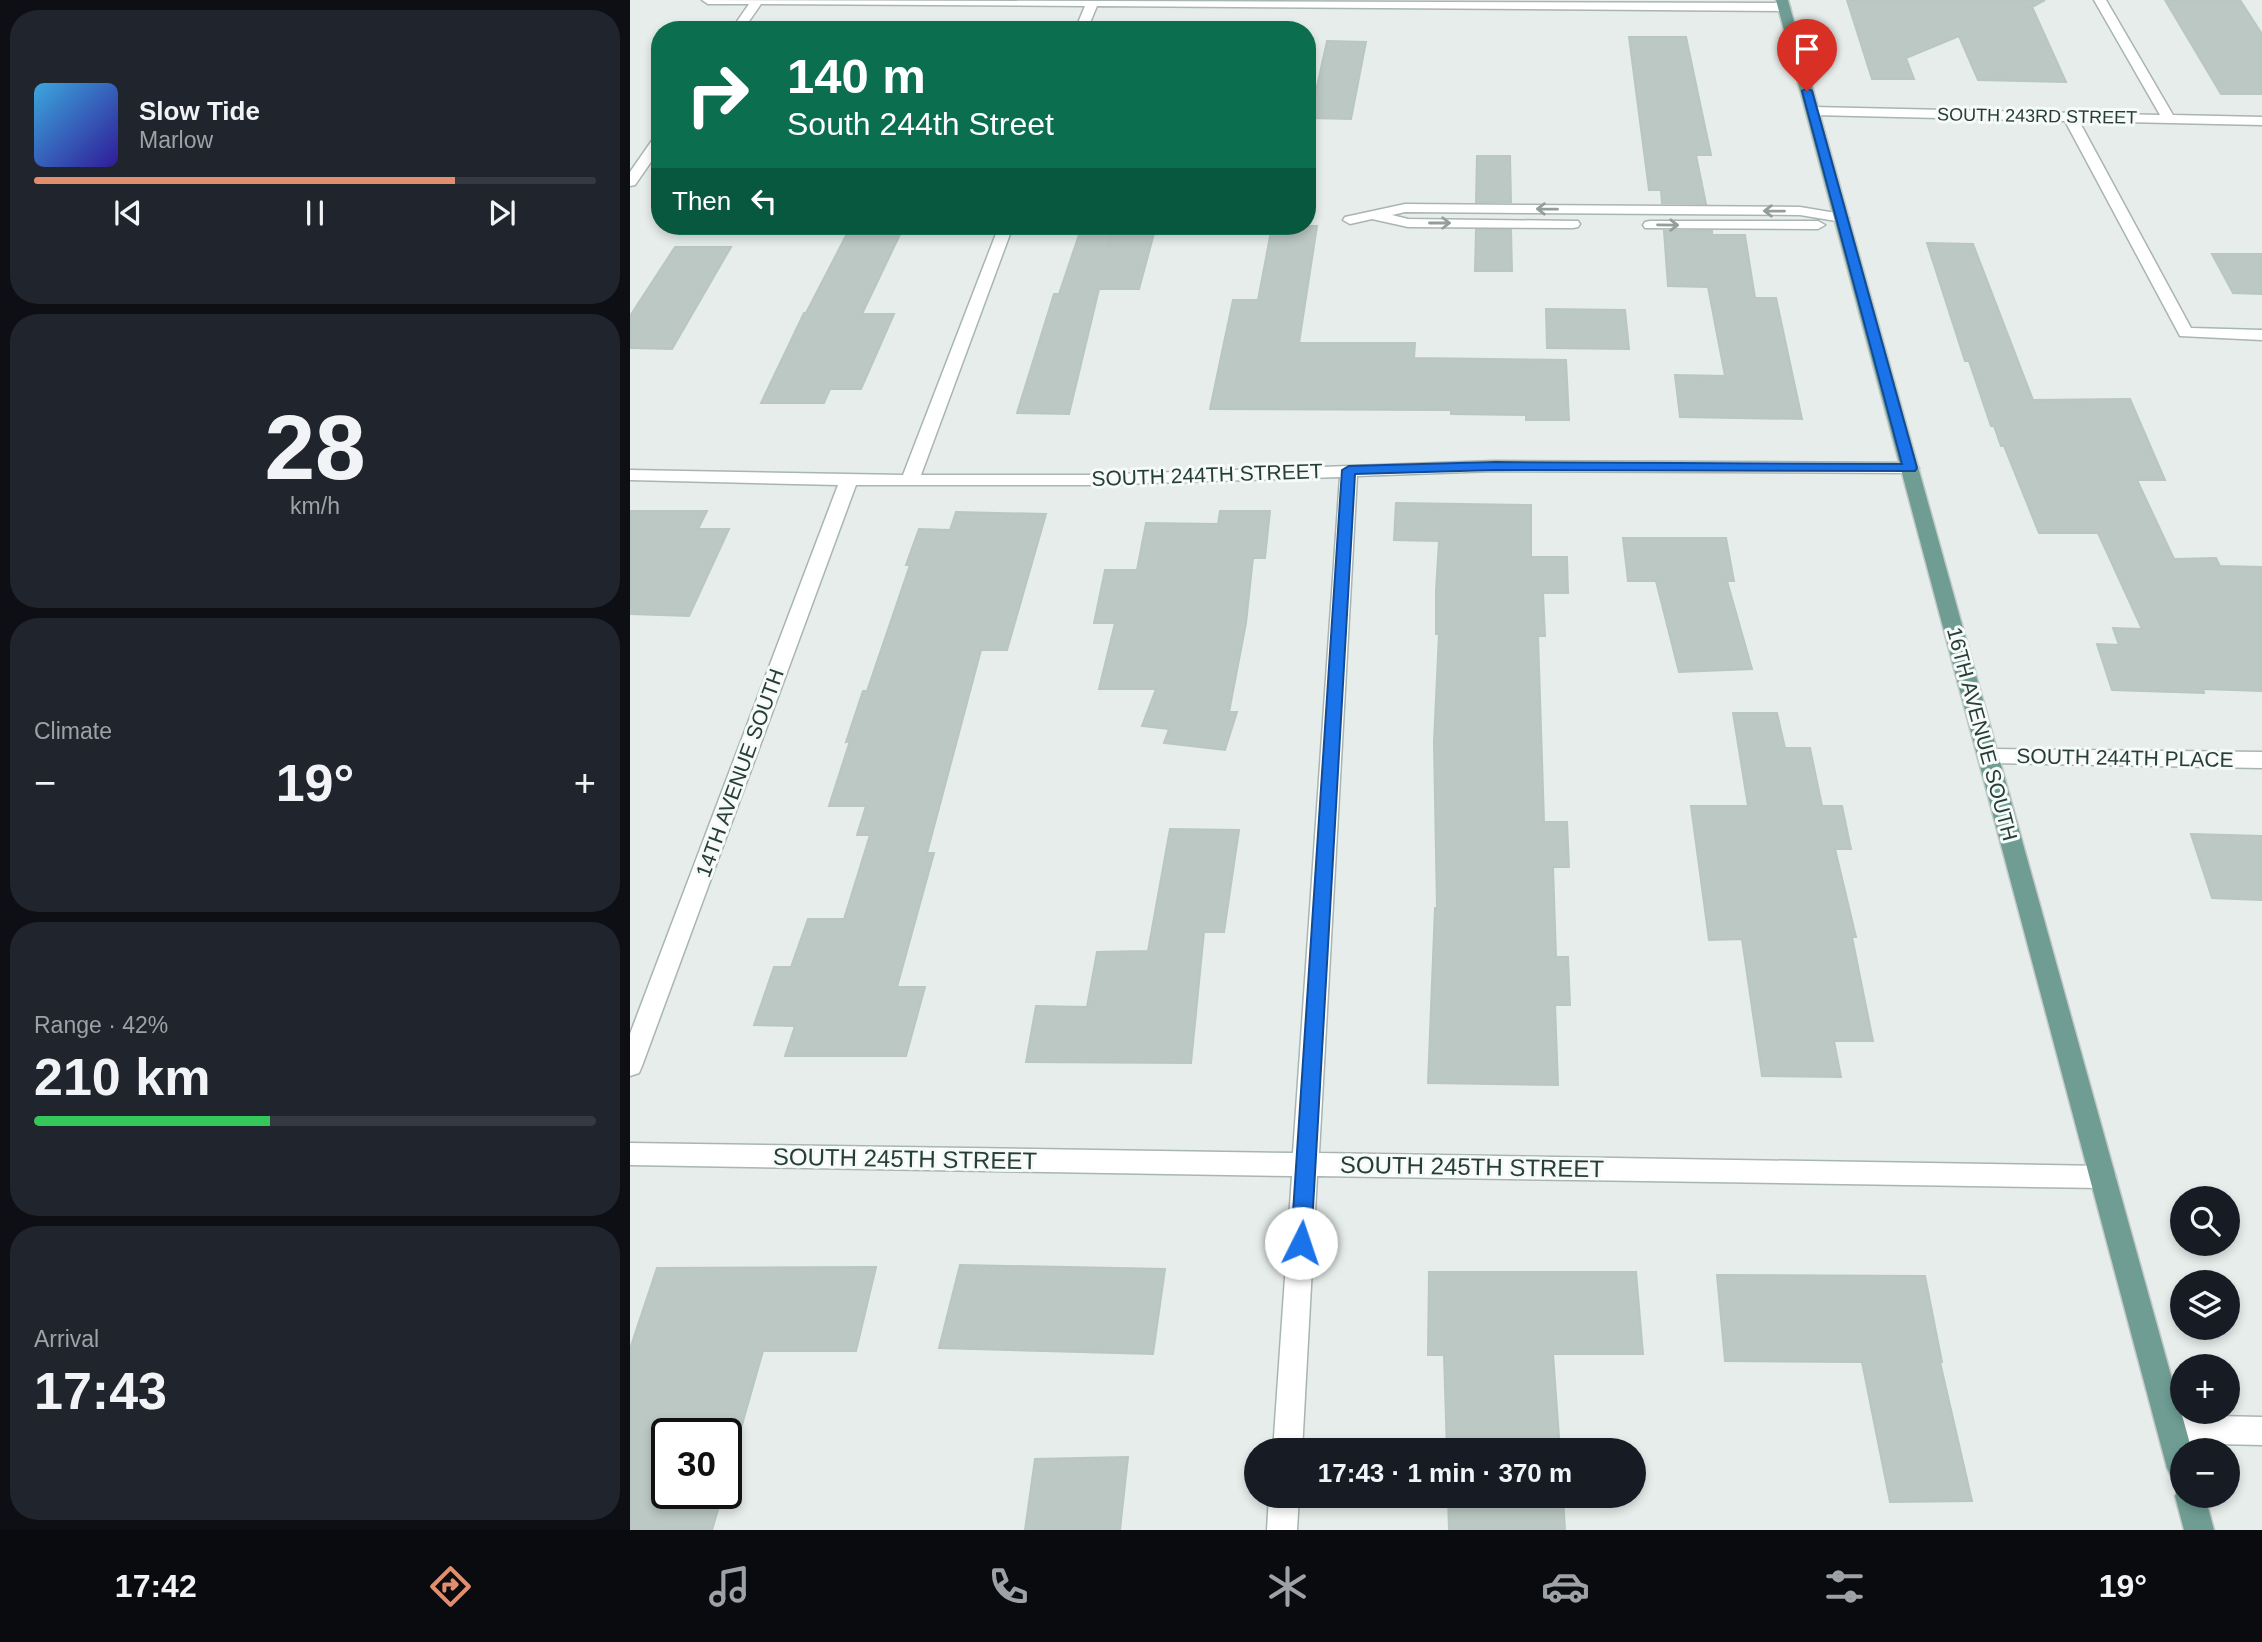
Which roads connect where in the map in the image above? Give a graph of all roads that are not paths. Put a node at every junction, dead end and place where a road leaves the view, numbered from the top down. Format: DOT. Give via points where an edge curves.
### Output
graph roads {
  1 [pos="708,0"];
  2 [pos="758,0"];
  3 [pos="2100,0"];
  4 [pos="1074,1"];
  5 [pos="1391,2"];
  6 [pos="1091,3"];
  7 [pos="1783,4"];
  8 [pos="743,21"];
  9 [pos="1084,21"];
  10 [pos="1813,111"];
  11 [pos="2070,117"];
  12 [pos="2169,119"];
  13 [pos="2262,121"];
  14 [pos="651,152"];
  15 [pos="630,182"];
  16 [pos="1350,220"];
  17 [pos="1842,221"];
  18 [pos="1003,235"];
  19 [pos="2262,335"];
  20 [pos="1910,468"];
  21 [pos="1349,470"];
  22 [pos="630,475"];
  23 [pos="849,480"];
  24 [pos="909,480"];
  25 [pos="1989,756"];
  26 [pos="2262,760"];
  27 [pos="630,1066"];
  28 [pos="630,1154"];
  29 [pos="1306,1165"];
  30 [pos="2103,1177"];
  31 [pos="2171,1429"];
  32 [pos="2262,1431"];
  33 [pos="1288,1438"];
  34 [pos="2174,1438"];
  35 [pos="1283,1508"];
  36 [pos="2193,1508"];
  37 [pos="1282,1530"];
  38 [pos="2199,1530"];
  1 -- 2 [label="street"];
  2 -- 4 [label="street"];
  2 -- 8 [label="street"];
  3 -- 12 [label="street"];
  4 -- 6 [label="street"];
  5 -- 6 [label="street"];
  5 -- 7 [label="street"];
  6 -- 9 [label="street"];
  7 -- 10 [label="main road, 16TH AVENUE SOUTH"];
  10 -- 11 [label="street, SOUTH 243RD STREET"];
  10 -- 17 [label="main road, 16TH AVENUE SOUTH"];
  11 -- 12 [label="street, SOUTH 243RD STREET"];
  11 -- 19 [label="street" via="2186,333"];
  12 -- 13 [label="street, SOUTH 243RD STREET"];
  14 -- 15 [label="street"];
  16 -- 17 [label="street" via="1373,216 1408,223 1782,226"];
  17 -- 20 [label="main road, 16TH AVENUE SOUTH"];
  18 -- 24 [label="street"];
  20 -- 21 [label="street, SOUTH 244TH STREET"];
  20 -- 25 [label="main road, 16TH AVENUE SOUTH"];
  21 -- 24 [label="street, SOUTH 244TH STREET" via="1087,480"];
  21 -- 29 [label="street"];
  22 -- 23 [label="street, SOUTH 244TH STREET"];
  23 -- 24 [label="street, SOUTH 244TH STREET"];
  23 -- 27 [label="street, 14TH AVENUE SOUTH"];
  25 -- 26 [label="street, SOUTH 244TH PLACE"];
  25 -- 30 [label="main road, 16TH AVENUE SOUTH"];
  28 -- 29 [label="street, SOUTH 245TH STREET"];
  29 -- 30 [label="street, SOUTH 245TH STREET"];
  29 -- 33 [label="street"];
  30 -- 31 [label="main road, 16TH AVENUE SOUTH"];
  31 -- 32 [label="street"];
  31 -- 34 [label="main road, 16TH AVENUE SOUTH"];
  35 -- 37 [label="street"];
  36 -- 38 [label="main road"];
}
